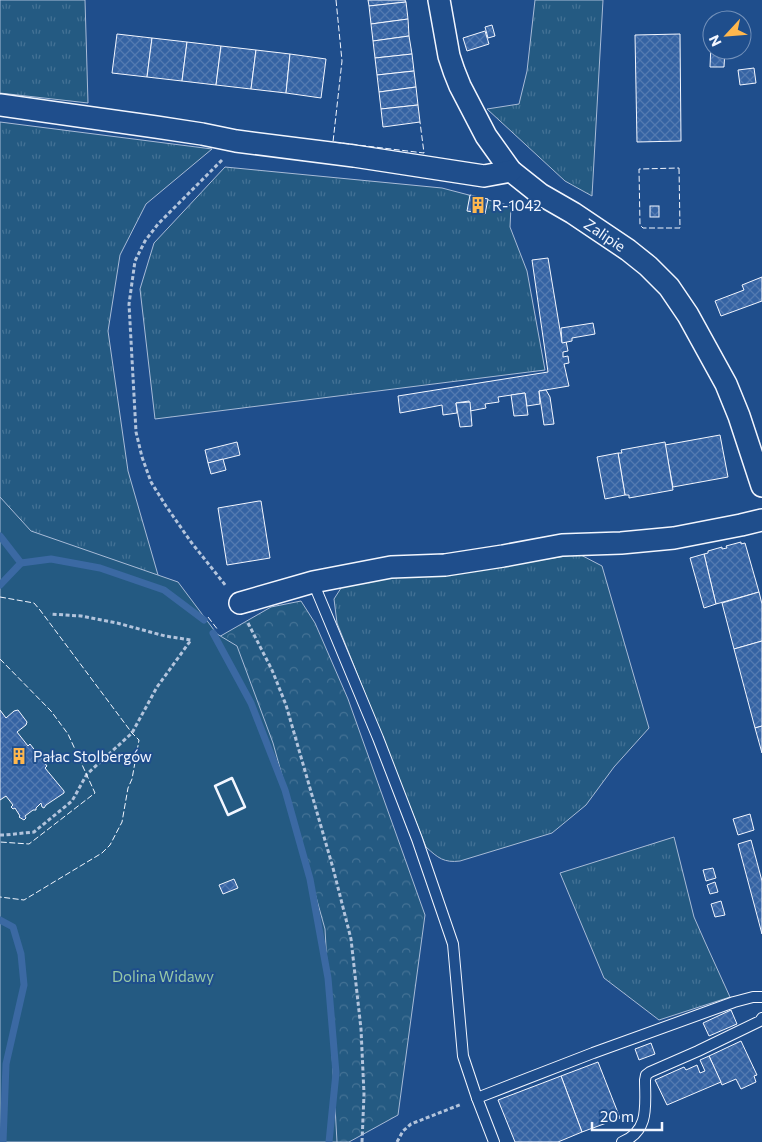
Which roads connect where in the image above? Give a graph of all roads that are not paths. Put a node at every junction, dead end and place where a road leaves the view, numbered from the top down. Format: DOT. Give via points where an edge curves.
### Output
graph roads {
  1 [pos="439,0"];
  2 [pos="0,105"];
  3 [pos="511,170"];
  4 [pos="762,486"];
  5 [pos="762,520"];
  6 [pos="313,582"];
  7 [pos="240,603"];
  8 [pos="762,997"];
  9 [pos="762,1018"];
  10 [pos="477,1098"];
  11 [pos="494,1142"];
  12 [pos="622,1142"];
  1 -- 3 [label="street, Zalipie" via="449,56 460,86 486,136"];
  2 -- 3 [label="street" via="484,176"];
  3 -- 4 [label="street, Zalipie" via="540,194 628,250 669,287 726,384"];
  5 -- 6 [label="street" via="674,538 562,545 445,565 392,567"];
  6 -- 7 [label="street"];
  6 -- 10 [label="lane" via="382,748 453,944 463,1056"];
  8 -- 10 [label="lane" via="734,1002"];
  9 -- 12 [label="lane" via="646,1075 644,1118 636,1134"];
  10 -- 11 [label="lane"];
}
